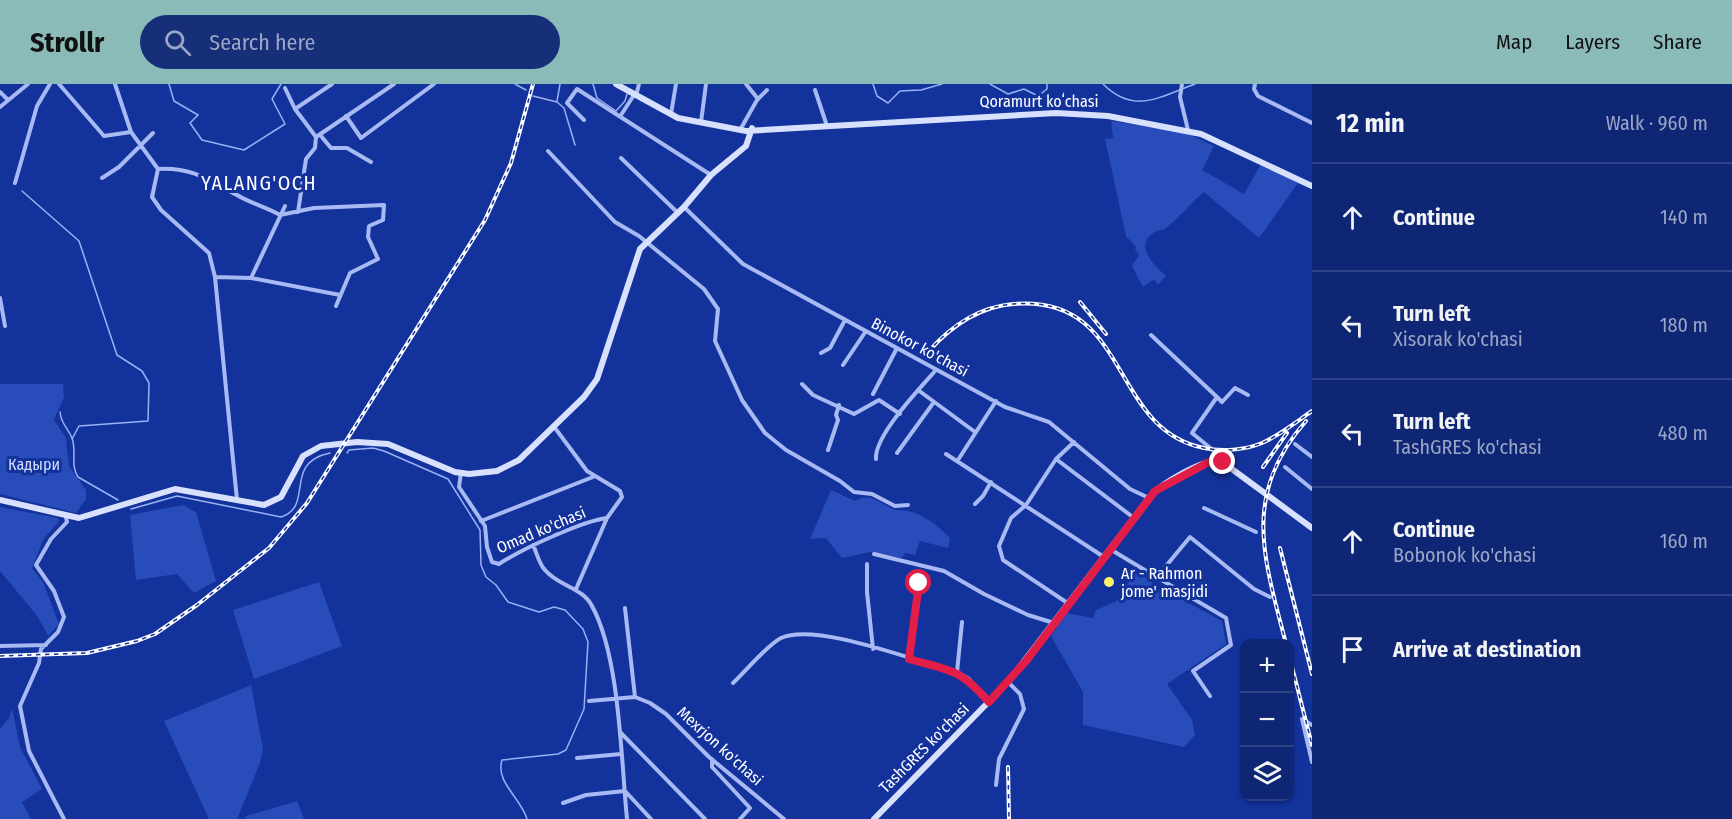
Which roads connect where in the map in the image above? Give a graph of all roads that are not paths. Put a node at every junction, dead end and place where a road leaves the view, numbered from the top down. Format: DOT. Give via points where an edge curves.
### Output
graph roads {
  1 [pos="50,84"];
  2 [pos="59,84"];
  3 [pos="115,84"];
  4 [pos="332,84"];
  5 [pos="394,84"];
  6 [pos="434,84"];
  7 [pos="639,84"];
  8 [pos="676,84"];
  9 [pos="706,84"];
  10 [pos="746,84"];
  11 [pos="1182,84"];
  12 [pos="1255,84"];
  13 [pos="26,85"];
  14 [pos="620,85"];
  15 [pos="285,88"];
  16 [pos="767,90"];
  17 [pos="815,90"];
  18 [pos="0,92"];
  19 [pos="634,94"];
  20 [pos="8,99"];
  21 [pos="758,99"];
  22 [pos="0,107"];
  23 [pos="295,109"];
  24 [pos="671,114"];
  25 [pos="346,116"];
  26 [pos="621,116"];
  27 [pos="888,119"];
  28 [pos="584,120"];
  29 [pos="701,122"];
  30 [pos="826,123"];
  31 [pos="1312,123"];
  32 [pos="740,128"];
  33 [pos="1188,129"];
  34 [pos="752,130"];
  35 [pos="131,132"];
  36 [pos="153,133"];
  37 [pos="319,137"];
  38 [pos="141,146"];
  39 [pos="548,151"];
  40 [pos="621,158"];
  41 [pos="371,162"];
  42 [pos="158,169"];
  43 [pos="711,175"];
  44 [pos="102,178"];
  45 [pos="15,183"];
  46 [pos="1312,185"];
  47 [pos="285,206"];
  48 [pos="684,207"];
  49 [pos="298,212"];
  50 [pos="678,213"];
  51 [pos="279,215"];
  52 [pos="645,243"];
  53 [pos="215,277"];
  54 [pos="251,279"];
  55 [pos="340,295"];
  56 [pos="0,298"];
  57 [pos="336,306"];
  58 [pos="845,320"];
  59 [pos="5,326"];
  60 [pos="866,331"];
  61 [pos="1151,335"];
  62 [pos="897,348"];
  63 [pos="821,353"];
  64 [pos="843,365"];
  65 [pos="936,370"];
  66 [pos="802,384"];
  67 [pos="918,390"];
  68 [pos="873,394"];
  69 [pos="1248,395"];
  70 [pos="1217,397"];
  71 [pos="996,401"];
  72 [pos="934,402"];
  73 [pos="839,405"];
  74 [pos="900,414"];
  75 [pos="555,428"];
  76 [pos="975,432"];
  77 [pos="1074,442"];
  78 [pos="1295,444"];
  79 [pos="828,450"];
  80 [pos="1214,451"];
  81 [pos="897,453"];
  82 [pos="946,454"];
  83 [pos="1312,457"];
  84 [pos="876,459"];
  85 [pos="1056,459"];
  86 [pos="958,460"];
  87 [pos="1215,460"];
  88 [pos="1224,463"];
  89 [pos="1285,467"];
  90 [pos="461,473"];
  91 [pos="593,477"];
  92 [pos="991,482"];
  93 [pos="1312,489"];
  94 [pos="1149,498"];
  95 [pos="0,500"];
  96 [pos="238,501"];
  97 [pos="975,504"];
  98 [pos="908,505"];
  99 [pos="1026,505"];
  100 [pos="1204,508"];
  101 [pos="66,517"];
  102 [pos="608,518"];
  103 [pos="1134,519"];
  104 [pos="481,521"];
  105 [pos="1312,528"];
  106 [pos="1256,532"];
  107 [pos="533,545"];
  108 [pos="1110,549"];
  109 [pos="874,554"];
  110 [pos="1104,557"];
  111 [pos="867,564"];
  112 [pos="1156,578"];
  113 [pos="919,583"];
  114 [pos="576,589"];
  115 [pos="1270,597"];
  116 [pos="1069,604"];
  117 [pos="625,608"];
  118 [pos="962,622"];
  119 [pos="1054,624"];
  120 [pos="47,645"];
  121 [pos="0,646"];
  122 [pos="873,649"];
  123 [pos="909,659"];
  124 [pos="957,672"];
  125 [pos="734,682"];
  126 [pos="1008,682"];
  127 [pos="1210,696"];
  128 [pos="635,697"];
  129 [pos="615,698"];
  130 [pos="589,701"];
  131 [pos="989,702"];
  132 [pos="1312,725"];
  133 [pos="620,731"];
  134 [pos="621,754"];
  135 [pos="577,758"];
  136 [pos="712,759"];
  137 [pos="1312,762"];
  138 [pos="996,785"];
  139 [pos="625,791"];
  140 [pos="563,803"];
  141 [pos="64,819"];
  142 [pos="627,819"];
  143 [pos="651,819"];
  144 [pos="705,819"];
  145 [pos="740,819"];
  146 [pos="784,819"];
  147 [pos="874,819"];
  1 -- 45 [label="street" via="37,106"];
  2 -- 35 [label="street" via="104,136"];
  3 -- 35 [label="street"];
  4 -- 23 [label="street"];
  5 -- 25 [label="street"];
  6 -- 25 [label="street" via="361,138"];
  7 -- 19 [label="street"];
  8 -- 24 [label="street"];
  9 -- 29 [label="street"];
  10 -- 21 [label="street"];
  11 -- 33 [label="street" via="1180,97"];
  12 -- 31 [label="street" via="1258,96"];
  13 -- 20 [label="street"];
  14 -- 19 [label="main road"];
  15 -- 23 [label="street"];
  16 -- 21 [label="street"];
  17 -- 30 [label="street"];
  18 -- 20 [label="street"];
  19 -- 24 [label="main road"];
  19 -- 26 [label="street"];
  20 -- 22 [label="street"];
  21 -- 32 [label="street"];
  23 -- 37 [label="street"];
  24 -- 29 [label="main road"];
  25 -- 37 [label="street"];
  26 -- 28 [label="street" via="577,88 567,103"];
  26 -- 43 [label="street"];
  27 -- 30 [label="main road, Qoramurt koʻchasi"];
  27 -- 33 [label="main road, Qoramurt koʻchasi" via="1069,111"];
  27 -- 34 [label="main road, Qoramurt koʻchasi"];
  29 -- 32 [label="main road"];
  30 -- 34 [label="main road, Qoramurt koʻchasi"];
  32 -- 34 [label="main road"];
  33 -- 46 [label="main road, Qoramurt koʻchasi"];
  34 -- 43 [label="main road" via="746,146"];
  35 -- 38 [label="street"];
  36 -- 38 [label="street"];
  37 -- 41 [label="street" via="331,148 347,147"];
  37 -- 49 [label="street" via="306,159"];
  38 -- 42 [label="street"];
  38 -- 44 [label="street"];
  39 -- 52 [label="street" via="615,222"];
  40 -- 50 [label="street"];
  42 -- 51 [label="street" via="181,168 219,182 237,196"];
  42 -- 53 [label="street" via="152,197 209,253"];
  43 -- 48 [label="main road"];
  47 -- 51 [label="street"];
  48 -- 50 [label="main road"];
  48 -- 58 [label="street, Binokor ko'chasi" via="743,264"];
  49 -- 51 [label="street"];
  49 -- 55 [label="street" via="384,205 383,220 369,226 368,237 378,259 350,273"];
  50 -- 52 [label="main road"];
  51 -- 54 [label="street"];
  52 -- 75 [label="main road" via="632,268 599,375 584,398"];
  52 -- 98 [label="street" via="704,289 718,309 715,341 742,399 765,434 854,492 872,494 895,506"];
  53 -- 54 [label="street"];
  53 -- 96 [label="street"];
  54 -- 55 [label="street"];
  55 -- 57 [label="street"];
  56 -- 59 [label="street"];
  58 -- 60 [label="street, Binokor ko'chasi"];
  58 -- 63 [label="street" via="830,348"];
  60 -- 62 [label="street, Binokor ko'chasi"];
  60 -- 64 [label="street"];
  61 -- 70 [label="street"];
  62 -- 65 [label="street, Binokor ko'chasi"];
  62 -- 68 [label="street"];
  65 -- 67 [label="street"];
  65 -- 71 [label="street, Binokor ko'chasi"];
  66 -- 73 [label="street" via="813,395"];
  67 -- 72 [label="street"];
  67 -- 74 [label="street"];
  69 -- 70 [label="street" via="1236,388 1222,402"];
  70 -- 80 [label="street" via="1192,433"];
  71 -- 76 [label="street"];
  71 -- 77 [label="street, Binokor ko'chasi" via="1049,422"];
  72 -- 76 [label="street"];
  72 -- 81 [label="street"];
  73 -- 74 [label="street" via="854,414 879,400"];
  73 -- 79 [label="street"];
  74 -- 84 [label="street" via="875,450"];
  75 -- 90 [label="main road" via="509,466 488,473"];
  75 -- 91 [label="street, Omad ko'chasi"];
  76 -- 86 [label="street"];
  77 -- 85 [label="street"];
  77 -- 94 [label="street, Binokor ko'chasi" via="1130,489"];
  78 -- 83 [label="street"];
  80 -- 87 [label="street"];
  80 -- 88 [label="street"];
  82 -- 86 [label="street"];
  85 -- 99 [label="street"];
  85 -- 103 [label="street"];
  86 -- 92 [label="street"];
  87 -- 88 [label="main road"];
  87 -- 94 [label="main road, TashGRES ko'chasi" via="1165,483"];
  88 -- 105 [label="main road"];
  89 -- 93 [label="street"];
  90 -- 96 [label="main road" via="388,444 325,446 303,456 277,500 264,505"];
  90 -- 104 [label="street, Omad ko'chasi" via="459,487"];
  91 -- 102 [label="street, Omad ko'chasi" via="620,491 622,496"];
  91 -- 104 [label="street, Omad ko'chasi"];
  92 -- 97 [label="street"];
  92 -- 99 [label="street"];
  94 -- 103 [label="main road, TashGRES ko'chasi"];
  95 -- 101 [label="main road"];
  96 -- 101 [label="main road" via="171,489 87,517"];
  99 -- 110 [label="street"];
  99 -- 116 [label="street" via="1011,518 999,546 1003,560"];
  100 -- 106 [label="street"];
  101 -- 120 [label="street" via="67,522 36,562 64,617"];
  102 -- 107 [label="street, Omad ko'chasi" via="596,519"];
  102 -- 114 [label="street, Omad ko'chasi"];
  103 -- 108 [label="main road, TashGRES ko'chasi"];
  104 -- 107 [label="street, Omad ko'chasi" via="492,562 499,564"];
  107 -- 114 [label="street" via="543,568"];
  108 -- 110 [label="main road, TashGRES ko'chasi"];
  108 -- 112 [label="street"];
  109 -- 119 [label="street" via="944,571 984,594"];
  110 -- 116 [label="main road, TashGRES ko'chasi"];
  111 -- 122 [label="street"];
  112 -- 115 [label="street" via="1190,537 1254,589"];
  112 -- 127 [label="street" via="1226,618 1231,645 1193,671"];
  113 -- 123 [label="street"];
  114 -- 129 [label="street" via="590,602 599,619"];
  116 -- 119 [label="main road, TashGRES ko'chasi"];
  117 -- 128 [label="street"];
  118 -- 124 [label="street"];
  119 -- 126 [label="main road, TashGRES ko'chasi"];
  120 -- 121 [label="street"];
  120 -- 141 [label="street" via="41,649 20,706 29,750"];
  122 -- 123 [label="street"];
  122 -- 125 [label="street" via="840,638 796,634 780,639"];
  123 -- 124 [label="street"];
  124 -- 131 [label="street" via="969,679"];
  126 -- 131 [label="main road, TashGRES ko'chasi"];
  126 -- 138 [label="street" via="1020,694 1024,709 999,759"];
  128 -- 129 [label="street"];
  128 -- 136 [label="street, Mexrjon ko'chasi" via="666,714"];
  129 -- 130 [label="street"];
  129 -- 133 [label="street"];
  131 -- 147 [label="main road, TashGRES ko'chasi"];
  132 -- 137 [label="street" via="1302,719"];
  133 -- 134 [label="street"];
  133 -- 144 [label="street"];
  134 -- 135 [label="street"];
  134 -- 139 [label="street"];
  136 -- 145 [label="street" via="712,767 750,808"];
  136 -- 146 [label="street, Mexrjon ko'chasi"];
  139 -- 140 [label="street" via="586,795"];
  139 -- 142 [label="street"];
  139 -- 143 [label="street"];
}
